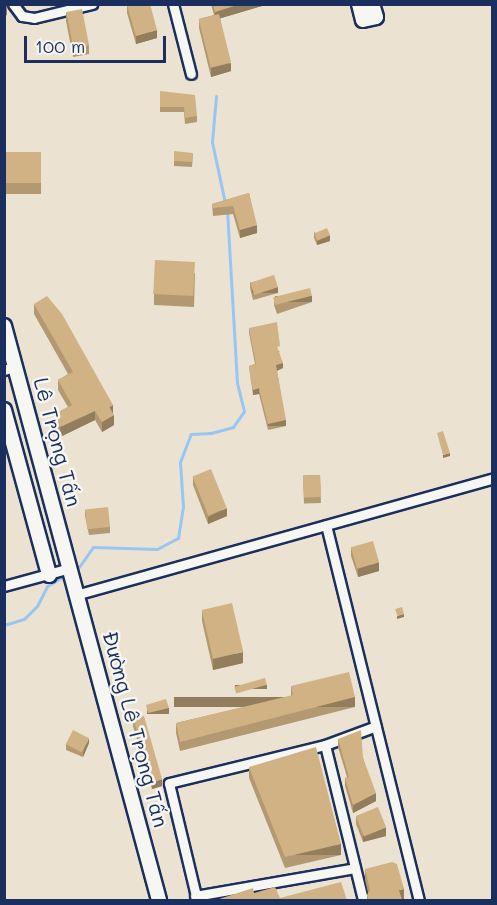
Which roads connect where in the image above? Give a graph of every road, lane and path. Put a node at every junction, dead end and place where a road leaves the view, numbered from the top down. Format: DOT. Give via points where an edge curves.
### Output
graph roads {
  1 [pos="13,4"];
  2 [pos="92,4"];
  3 [pos="174,4"];
  4 [pos="359,4"];
  5 [pos="372,4"];
  6 [pos="192,74"];
  7 [pos="4,326"];
  8 [pos="10,368"];
  9 [pos="4,410"];
  10 [pos="492,479"];
  11 [pos="326,525"];
  12 [pos="70,568"];
  13 [pos="49,575"];
  14 [pos="4,586"];
  15 [pos="79,594"];
  16 [pos="376,726"];
  17 [pos="325,745"];
  18 [pos="355,868"];
  19 [pos="196,898"];
  20 [pos="159,900"];
  21 [pos="363,900"];
  22 [pos="419,900"];
  1 -- 2 [label="street" via="22,16 34,18"];
  3 -- 6 [label="street"];
  4 -- 5 [label="street" via="363,20 376,17"];
  7 -- 8 [label="street, Lê Trọng Tấn"];
  8 -- 12 [label="street, Lê Trọng Tấn"];
  9 -- 13 [label="street, Lê Trọng Tấn"];
  10 -- 11 [label="street"];
  11 -- 15 [label="street"];
  11 -- 16 [label="street"];
  12 -- 13 [label="street"];
  12 -- 15 [label="street, Đường Lê Trọng Tấn"];
  13 -- 14 [label="street"];
  15 -- 20 [label="street, Đường Lê Trọng Tấn"];
  16 -- 17 [label="street"];
  16 -- 22 [label="street"];
  17 -- 18 [label="street"];
  17 -- 19 [label="street" via="169,783"];
  18 -- 19 [label="street"];
  18 -- 21 [label="street"];
}
